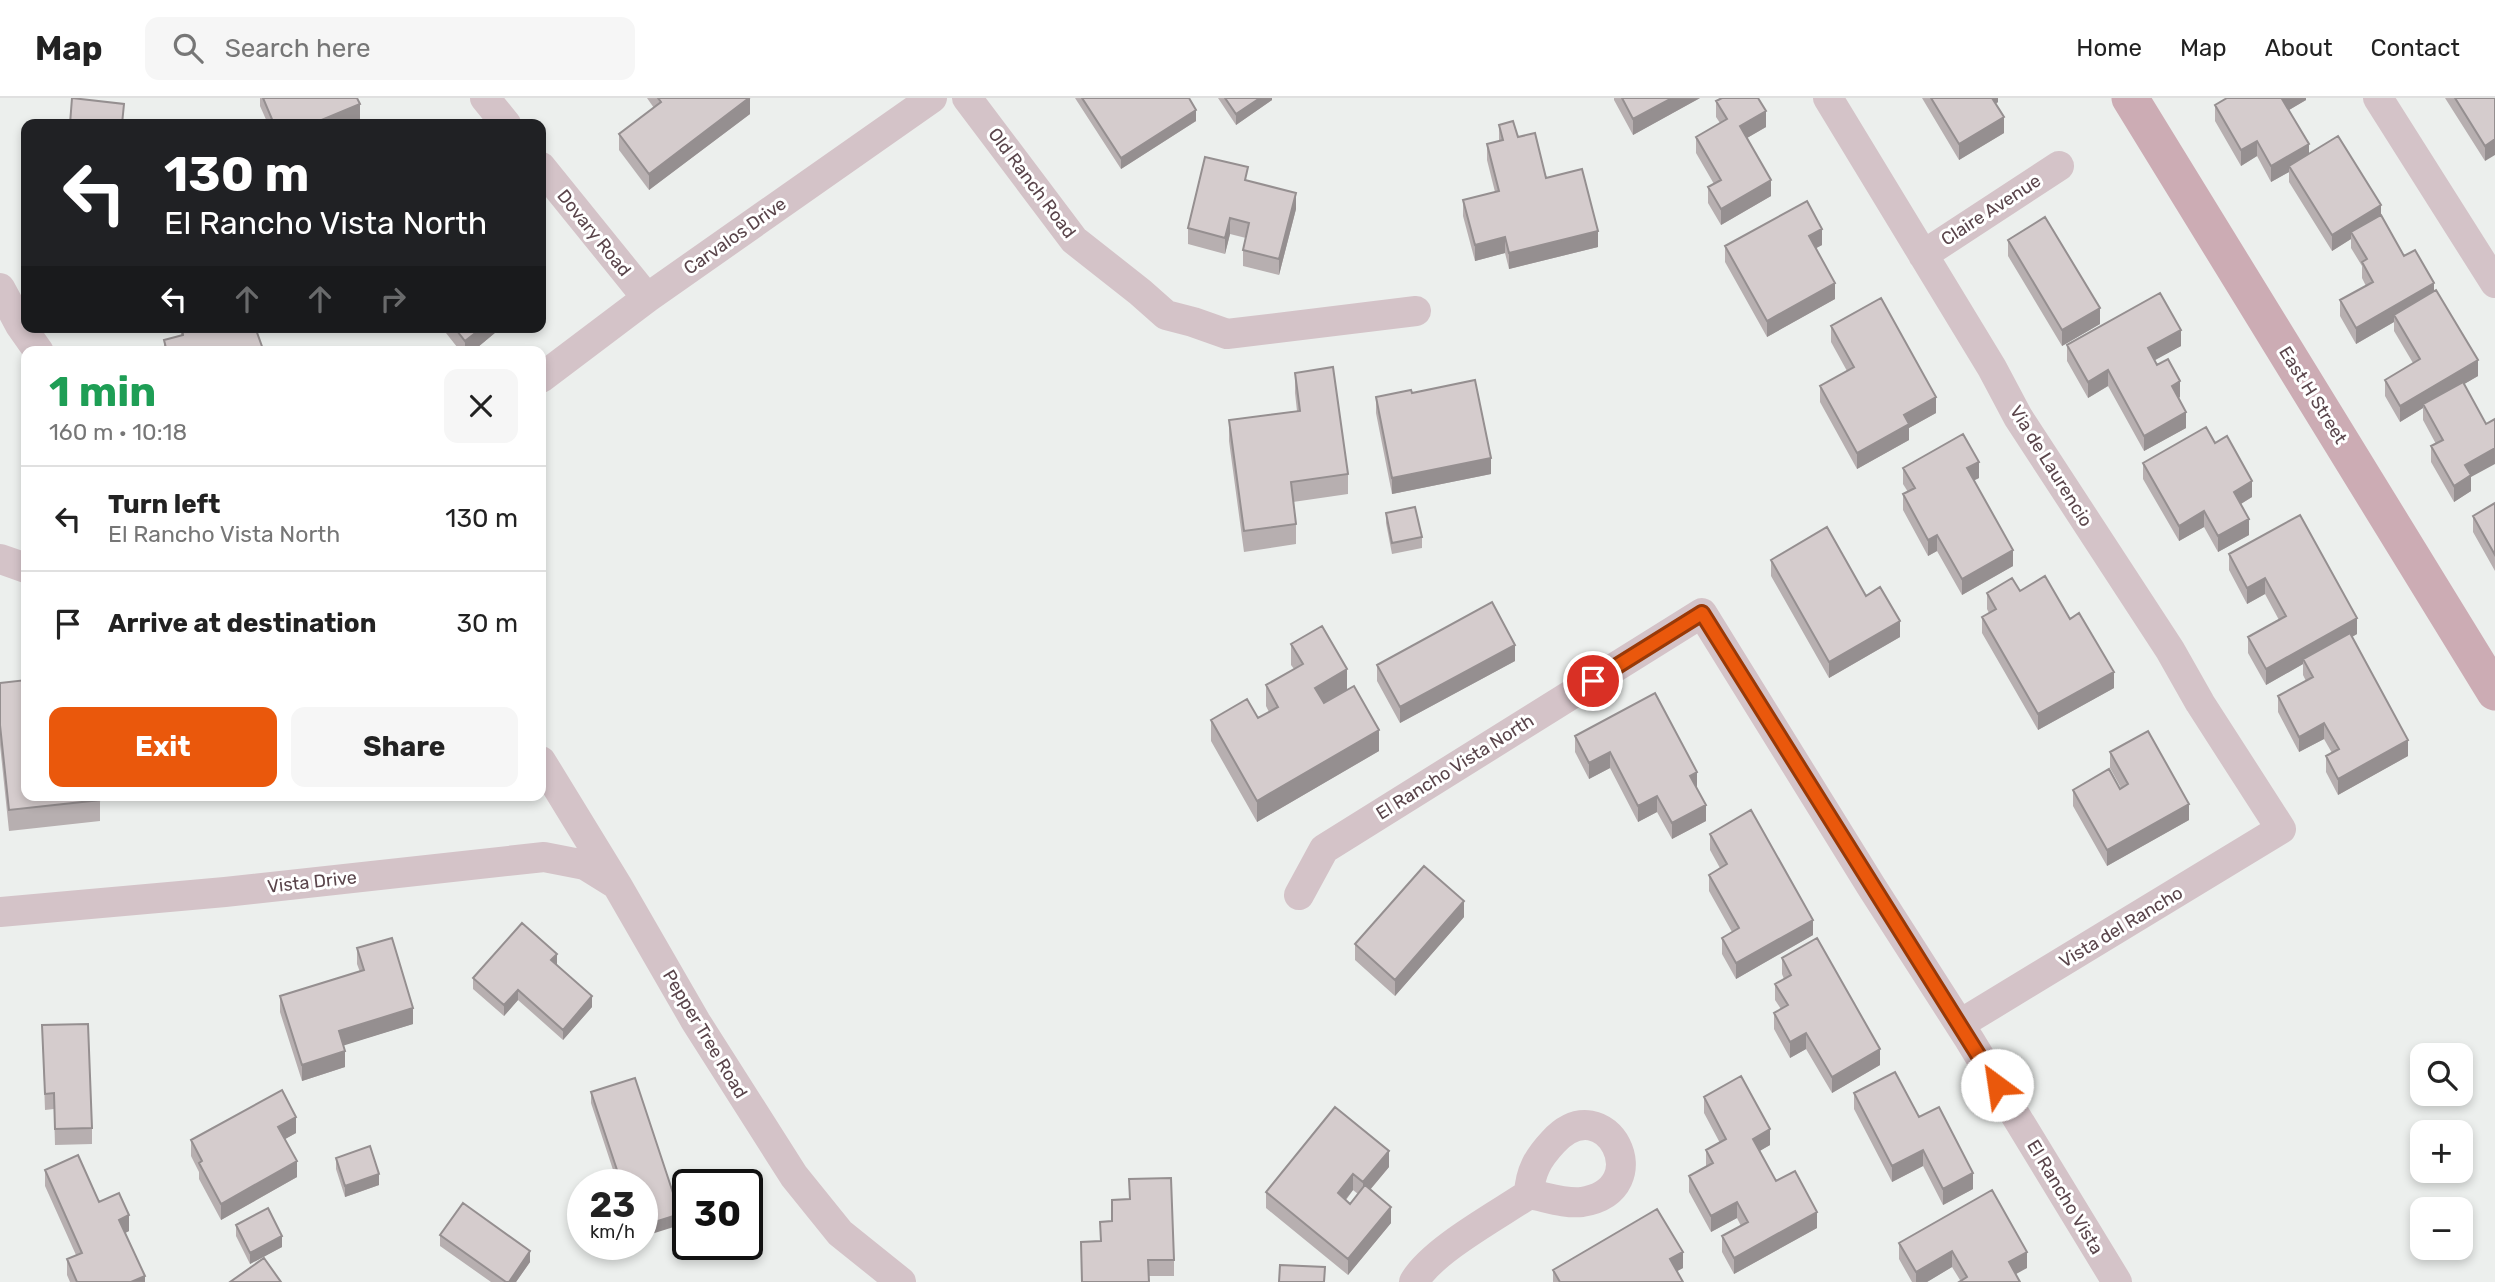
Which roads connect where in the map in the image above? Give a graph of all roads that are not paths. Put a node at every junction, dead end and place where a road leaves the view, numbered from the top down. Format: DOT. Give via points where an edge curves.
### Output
graph roads {
  1 [pos="485,98"];
  2 [pos="932,98"];
  3 [pos="967,98"];
  4 [pos="1828,98"];
  5 [pos="2130,98"];
  6 [pos="2378,98"];
  7 [pos="502,119"];
  8 [pos="2059,166"];
  9 [pos="546,173"];
  10 [pos="1923,255"];
  11 [pos="2495,283"];
  12 [pos="0,288"];
  13 [pos="647,298"];
  14 [pos="1416,311"];
  15 [pos="21,326"];
  16 [pos="546,374"];
  17 [pos="0,559"];
  18 [pos="21,566"];
  19 [pos="1702,613"];
  20 [pos="2495,692"];
  21 [pos="546,769"];
  22 [pos="2281,829"];
  23 [pos="617,886"];
  24 [pos="1299,895"];
  25 [pos="0,912"];
  26 [pos="1960,1024"];
  27 [pos="1529,1194"];
  28 [pos="901,1282"];
  29 [pos="1414,1282"];
  30 [pos="2118,1282"];
  1 -- 7 [label="street"];
  2 -- 13 [label="street, Carvalos Drive"];
  3 -- 14 [label="street, Old Ranch Road" via="1074,240 1166,315 1227,334"];
  4 -- 10 [label="street, Via de Laurencio"];
  5 -- 20 [label="main road, East H Street"];
  6 -- 11 [label="street"];
  8 -- 10 [label="street, Claire Avenue"];
  9 -- 13 [label="street, Dovary Road"];
  10 -- 22 [label="street, Via de Laurencio" via="2018,417"];
  12 -- 15 [label="street"];
  13 -- 16 [label="street, Carvalos Drive"];
  17 -- 18 [label="street"];
  19 -- 24 [label="street, El Rancho Vista North" via="1324,849"];
  19 -- 26 [label="street, El Rancho Vista"];
  21 -- 23 [label="street, Pepper Tree Road"];
  22 -- 26 [label="street, Vista del Rancho"];
  23 -- 25 [label="street, Vista Drive" via="585,865 544,857"];
  23 -- 28 [label="street, Pepper Tree Road" via="794,1176 841,1233"];
  26 -- 30 [label="street, El Rancho Vista"];
  27 -- 29 [label="street" via="1437,1255"];
}
